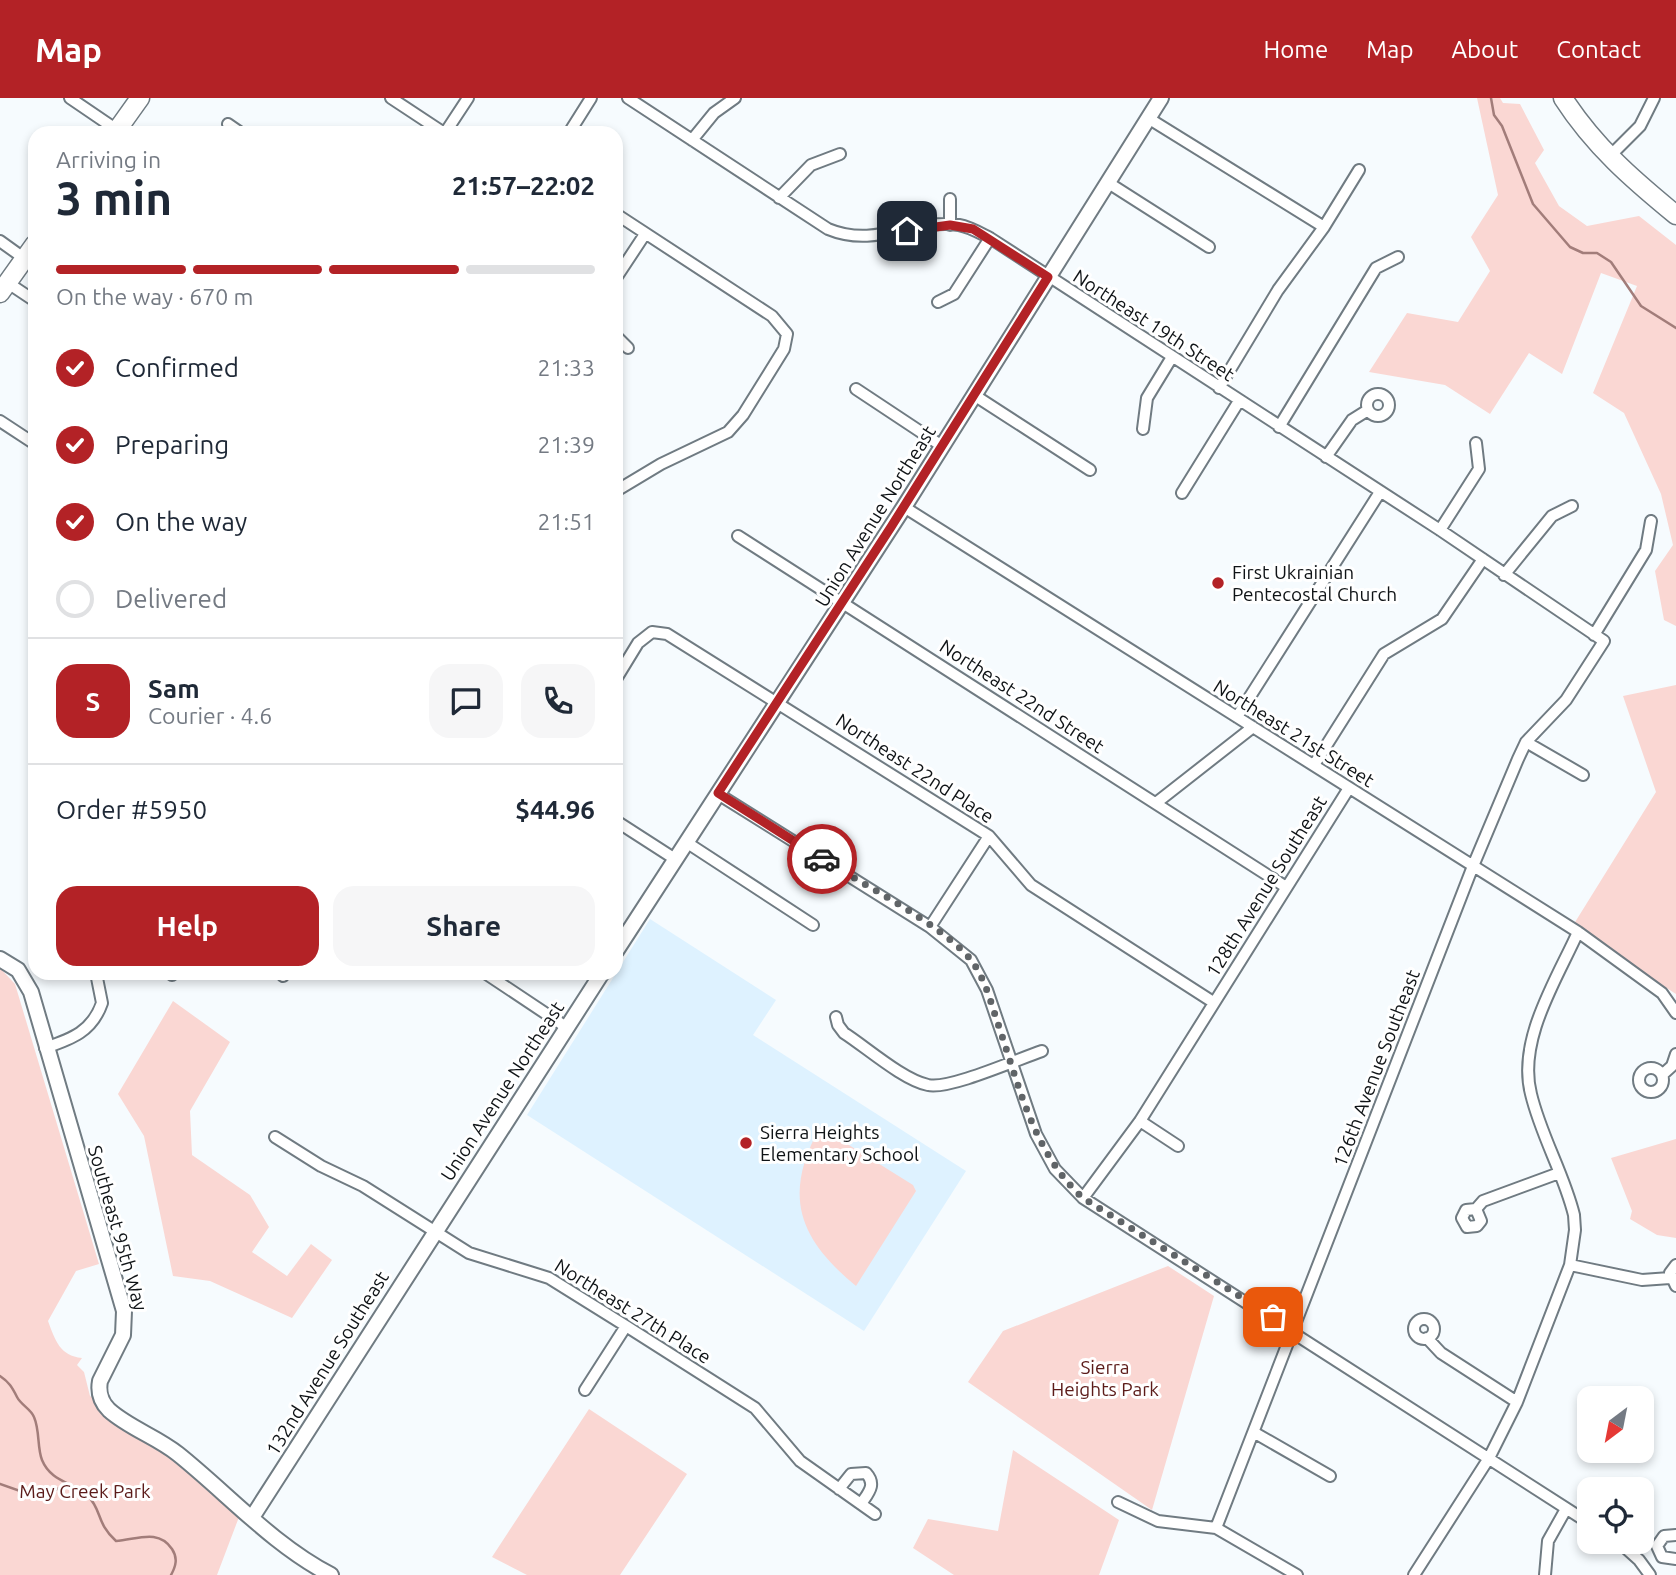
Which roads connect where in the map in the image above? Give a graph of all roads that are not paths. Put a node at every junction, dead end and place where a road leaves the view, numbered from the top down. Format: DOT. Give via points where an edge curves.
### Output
graph roads {
  1 [pos="70,98"];
  2 [pos="140,98"];
  3 [pos="391,98"];
  4 [pos="468,98"];
  5 [pos="591,98"];
  6 [pos="628,98"];
  7 [pos="735,98"];
  8 [pos="1563,98"];
  9 [pos="1654,98"];
  10 [pos="1158,99"];
  11 [pos="1148,118"];
  12 [pos="228,124"];
  13 [pos="108,126"];
  14 [pos="120,126"];
  15 [pos="231,126"];
  16 [pos="434,126"];
  17 [pos="450,126"];
  18 [pos="573,126"];
  19 [pos="692,140"];
  20 [pos="839,154"];
  21 [pos="1608,158"];
  22 [pos="1359,170"];
  23 [pos="1107,182"];
  24 [pos="779,198"];
  25 [pos="950,199"];
  26 [pos="1676,215"];
  27 [pos="623,219"];
  28 [pos="950,225"];
  29 [pos="1324,227"];
  30 [pos="645,233"];
  31 [pos="990,238"];
  32 [pos="0,241"];
  33 [pos="1209,247"];
  34 [pos="28,251"];
  35 [pos="28,255"];
  36 [pos="1398,257"];
  37 [pos="623,267"];
  38 [pos="1048,277"];
  39 [pos="4,288"];
  40 [pos="28,298"];
  41 [pos="938,302"];
  42 [pos="623,343"];
  43 [pos="628,348"];
  44 [pos="1172,357"];
  45 [pos="1219,388"];
  46 [pos="856,389"];
  47 [pos="974,395"];
  48 [pos="1239,401"];
  49 [pos="1368,410"];
  50 [pos="0,421"];
  51 [pos="1279,427"];
  52 [pos="1143,429"];
  53 [pos="28,439"];
  54 [pos="1476,443"];
  55 [pos="942,446"];
  56 [pos="1326,457"];
  57 [pos="1090,470"];
  58 [pos="623,487"];
  59 [pos="1380,492"];
  60 [pos="1182,493"];
  61 [pos="1572,506"];
  62 [pos="904,507"];
  63 [pos="1651,521"];
  64 [pos="1440,530"];
  65 [pos="738,536"];
  66 [pos="1483,559"];
  67 [pos="1504,575"];
  68 [pos="842,603"];
  69 [pos="1599,638"];
  70 [pos="623,668"];
  71 [pos="777,704"];
  72 [pos="1237,717"];
  73 [pos="1254,727"];
  74 [pos="1526,742"];
  75 [pos="1314,765"];
  76 [pos="1583,775"];
  77 [pos="1349,788"];
  78 [pos="718,793"];
  79 [pos="1156,803"];
  80 [pos="623,826"];
  81 [pos="989,836"];
  82 [pos="686,842"];
  83 [pos="675,859"];
  84 [pos="1473,866"];
  85 [pos="1286,887"];
  86 [pos="813,925"];
  87 [pos="930,927"];
  88 [pos="1578,932"];
  89 [pos="623,940"];
  90 [pos="0,959"];
  91 [pos="97,980"];
  92 [pos="496,980"];
  93 [pos="597,980"];
  94 [pos="1213,1002"];
  95 [pos="1676,1013"];
  96 [pos="836,1017"];
  97 [pos="566,1027"];
  98 [pos="45,1048"];
  99 [pos="1042,1051"];
  100 [pos="1676,1054"];
  101 [pos="1011,1062"];
  102 [pos="1662,1075"];
  103 [pos="1140,1121"];
  104 [pos="275,1137"];
  105 [pos="1178,1146"];
  106 [pos="1559,1173"];
  107 [pos="1083,1198"];
  108 [pos="1476,1209"];
  109 [pos="434,1231"];
  110 [pos="1570,1265"];
  111 [pos="1676,1265"];
  112 [pos="1673,1282"];
  113 [pos="626,1326"];
  114 [pos="1293,1331"];
  115 [pos="1427,1338"];
  116 [pos="585,1390"];
  117 [pos="1517,1402"];
  118 [pos="1255,1433"];
  119 [pos="1489,1458"];
  120 [pos="1330,1476"];
  121 [pos="839,1489"];
  122 [pos="1118,1502"];
  123 [pos="861,1504"];
  124 [pos="1566,1508"];
  125 [pos="876,1514"];
  126 [pos="1577,1515"];
  127 [pos="253,1516"];
  128 [pos="1216,1528"];
  129 [pos="1676,1535"];
  130 [pos="1631,1554"];
  131 [pos="1659,1554"];
  132 [pos="1676,1559"];
  133 [pos="1646,1570"];
  134 [pos="331,1575"];
  135 [pos="1297,1575"];
  136 [pos="1414,1575"];
  137 [pos="1545,1575"];
  1 -- 13 [label="street"];
  2 -- 14 [label="main road"];
  3 -- 16 [label="street"];
  4 -- 17 [label="street"];
  5 -- 18 [label="street"];
  6 -- 19 [label="street, Northeast 19th Street"];
  7 -- 19 [label="street" via="714,113"];
  8 -- 21 [label="main road"];
  9 -- 21 [label="street" via="1640,126"];
  10 -- 11 [label="street, Union Avenue Northeast"];
  11 -- 23 [label="street, Union Avenue Northeast"];
  11 -- 29 [label="street"];
  12 -- 15 [label="street"];
  19 -- 24 [label="street, Northeast 19th Street"];
  20 -- 24 [label="street" via="811,164"];
  21 -- 26 [label="main road"];
  22 -- 29 [label="street"];
  23 -- 33 [label="street"];
  23 -- 38 [label="street, Union Avenue Northeast"];
  24 -- 28 [label="street, Northeast 19th Street" via="828,229 853,237"];
  25 -- 28 [label="street"];
  27 -- 30 [label="street"];
  28 -- 31 [label="street, Northeast 19th Street"];
  29 -- 45 [label="street" via="1278,290"];
  30 -- 37 [label="street"];
  30 -- 58 [label="street" via="772,316 787,334 784,349 728,432 676,455"];
  31 -- 38 [label="street, Northeast 19th Street"];
  31 -- 41 [label="street" via="954,294"];
  32 -- 34 [label="street"];
  35 -- 39 [label="main road"];
  36 -- 51 [label="street" via="1376,268"];
  38 -- 44 [label="street, Northeast 19th Street"];
  38 -- 47 [label="street, Union Avenue Northeast"];
  39 -- 40 [label="street"];
  42 -- 43 [label="street"];
  44 -- 45 [label="street, Northeast 19th Street"];
  44 -- 52 [label="street" via="1147,398"];
  45 -- 48 [label="street, Northeast 19th Street"];
  46 -- 55 [label="street"];
  47 -- 55 [label="street, Union Avenue Northeast"];
  47 -- 57 [label="street"];
  48 -- 51 [label="street, Northeast 19th Street"];
  48 -- 60 [label="street"];
  49 -- 56 [label="street" via="1352,420"];
  50 -- 53 [label="street"];
  51 -- 56 [label="street, Northeast 19th Street"];
  54 -- 64 [label="street" via="1479,469"];
  55 -- 62 [label="street, Union Avenue Northeast"];
  56 -- 59 [label="street, Northeast 19th Street"];
  59 -- 64 [label="street, Northeast 19th Street"];
  59 -- 72 [label="street"];
  61 -- 67 [label="street" via="1552,516"];
  62 -- 68 [label="street, Union Avenue Northeast"];
  62 -- 72 [label="street, Northeast 21st Street"];
  63 -- 69 [label="street, 126th Avenue Southeast" via="1646,550"];
  64 -- 66 [label="street, Northeast 19th Street"];
  65 -- 68 [label="street, Northeast 22nd Street"];
  66 -- 67 [label="street, Northeast 19th Street"];
  66 -- 75 [label="street" via="1443,619 1384,654"];
  67 -- 69 [label="street, Northeast 19th Street"];
  68 -- 71 [label="street, Union Avenue Northeast"];
  68 -- 79 [label="street, Northeast 22nd Street"];
  69 -- 74 [label="street, 126th Avenue Southeast" via="1566,700"];
  70 -- 71 [label="street, Northeast 22nd Place" via="638,643 652,632 667,634"];
  71 -- 78 [label="street, Union Avenue Northeast"];
  71 -- 81 [label="street, Northeast 22nd Place"];
  72 -- 73 [label="street, Northeast 21st Street"];
  73 -- 75 [label="street, Northeast 21st Street"];
  73 -- 79 [label="street"];
  74 -- 76 [label="street"];
  74 -- 84 [label="street, 126th Avenue Southeast"];
  75 -- 77 [label="street, Northeast 21st Street"];
  77 -- 84 [label="street, Northeast 21st Street"];
  77 -- 85 [label="street, 128th Avenue Southeast"];
  78 -- 82 [label="street, Union Avenue Northeast"];
  78 -- 87 [label="street"];
  79 -- 85 [label="street, Northeast 22nd Street"];
  80 -- 83 [label="street"];
  81 -- 87 [label="street"];
  81 -- 94 [label="street, Northeast 22nd Place" via="1031,886"];
  82 -- 83 [label="street, Union Avenue Northeast"];
  82 -- 86 [label="street"];
  83 -- 89 [label="street, Union Avenue Northeast"];
  84 -- 88 [label="street, Northeast 21st Street"];
  84 -- 114 [label="street, 126th Avenue Southeast"];
  85 -- 94 [label="street, 128th Avenue Southeast"];
  87 -- 101 [label="street" via="955,944 980,974"];
  88 -- 95 [label="street, Northeast 21st Street" via="1662,993"];
  88 -- 106 [label="street" via="1536,1028 1529,1056 1530,1092"];
  90 -- 98 [label="street, Southeast 95th Way" via="13,965 25,980"];
  91 -- 98 [label="street" via="102,1003 90,1026"];
  92 -- 97 [label="street"];
  93 -- 97 [label="street, Union Avenue Northeast"];
  94 -- 103 [label="street, 128th Avenue Southeast"];
  96 -- 101 [label="street" via="844,1033 931,1086"];
  97 -- 109 [label="street, Union Avenue Northeast"];
  98 -- 127 [label="street, Southeast 95th Way" via="124,1311 122,1335 100,1381 99,1395 108,1409 176,1452"];
  99 -- 101 [label="street"];
  100 -- 102 [label="street"];
  101 -- 107 [label="street" via="1047,1156"];
  103 -- 105 [label="street"];
  103 -- 107 [label="street, 128th Avenue Southeast"];
  104 -- 109 [label="street, Northeast 27th Place"];
  106 -- 108 [label="street" via="1483,1201"];
  106 -- 110 [label="street" via="1574,1215"];
  107 -- 114 [label="street"];
  109 -- 113 [label="street, Northeast 27th Place" via="479,1259 550,1278"];
  109 -- 127 [label="street, 132nd Avenue Southeast"];
  110 -- 112 [label="street"];
  110 -- 117 [label="street"];
  111 -- 112 [label="street"];
  113 -- 116 [label="street"];
  113 -- 121 [label="street, Northeast 27th Place" via="755,1408 800,1461"];
  114 -- 118 [label="street, 126th Avenue Southeast"];
  114 -- 119 [label="street"];
  115 -- 117 [label="street" via="1441,1353"];
  117 -- 119 [label="street"];
  118 -- 120 [label="street"];
  118 -- 128 [label="street, 126th Avenue Southeast"];
  119 -- 124 [label="street"];
  119 -- 136 [label="street"];
  121 -- 123 [label="street, Northeast 27th Place"];
  121 -- 123 [label="street" via="850,1474 866,1473 871,1488"];
  122 -- 128 [label="street" via="1158,1521"];
  123 -- 125 [label="street, Northeast 27th Place"];
  124 -- 126 [label="street"];
  124 -- 137 [label="street" via="1548,1541"];
  127 -- 134 [label="street, Southeast 95th Way" via="289,1548"];
  128 -- 135 [label="street"];
  129 -- 131 [label="street" via="1661,1538"];
  130 -- 133 [label="street"];
  131 -- 132 [label="street" via="1666,1560"];
  131 -- 133 [label="street"];
}
